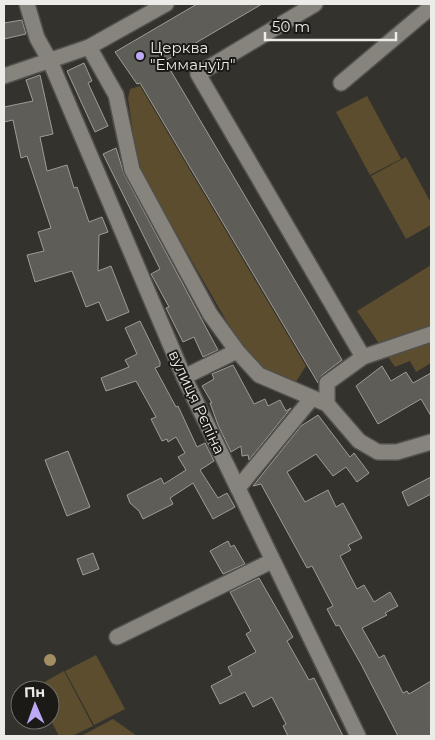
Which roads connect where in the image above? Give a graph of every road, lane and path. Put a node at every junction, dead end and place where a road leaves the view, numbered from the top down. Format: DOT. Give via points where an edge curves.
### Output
graph roads {
  1 [pos="27,4"];
  2 [pos="166,4"];
  3 [pos="315,4"];
  4 [pos="429,10"];
  5 [pos="89,47"];
  6 [pos="50,61"];
  7 [pos="4,76"];
  8 [pos="341,83"];
  9 [pos="431,334"];
  10 [pos="237,351"];
  11 [pos="363,357"];
  12 [pos="184,377"];
  13 [pos="312,398"];
  14 [pos="327,404"];
  15 [pos="431,442"];
  16 [pos="238,488"];
  17 [pos="272,561"];
  18 [pos="117,637"];
  19 [pos="358,736"];
  1 -- 6 [label="street, вулиця Рєпіна" via="37,38"];
  2 -- 5 [label="street"];
  3 -- 11 [label="street" via="198,74"];
  4 -- 8 [label="street"];
  5 -- 6 [label="street"];
  5 -- 10 [label="street" via="116,94 132,170 210,314"];
  6 -- 7 [label="street"];
  6 -- 12 [label="street, вулиця Рєпіна"];
  9 -- 11 [label="street"];
  10 -- 12 [label="street"];
  10 -- 13 [label="street" via="259,375"];
  11 -- 14 [label="street" via="327,383"];
  12 -- 16 [label="street, вулиця Рєпіна"];
  13 -- 14 [label="street"];
  13 -- 16 [label="street"];
  14 -- 15 [label="street" via="359,441 378,452 397,452"];
  16 -- 17 [label="street, вулиця Рєпіна"];
  17 -- 18 [label="street"];
  17 -- 19 [label="street, вулиця Рєпіна"];
}
